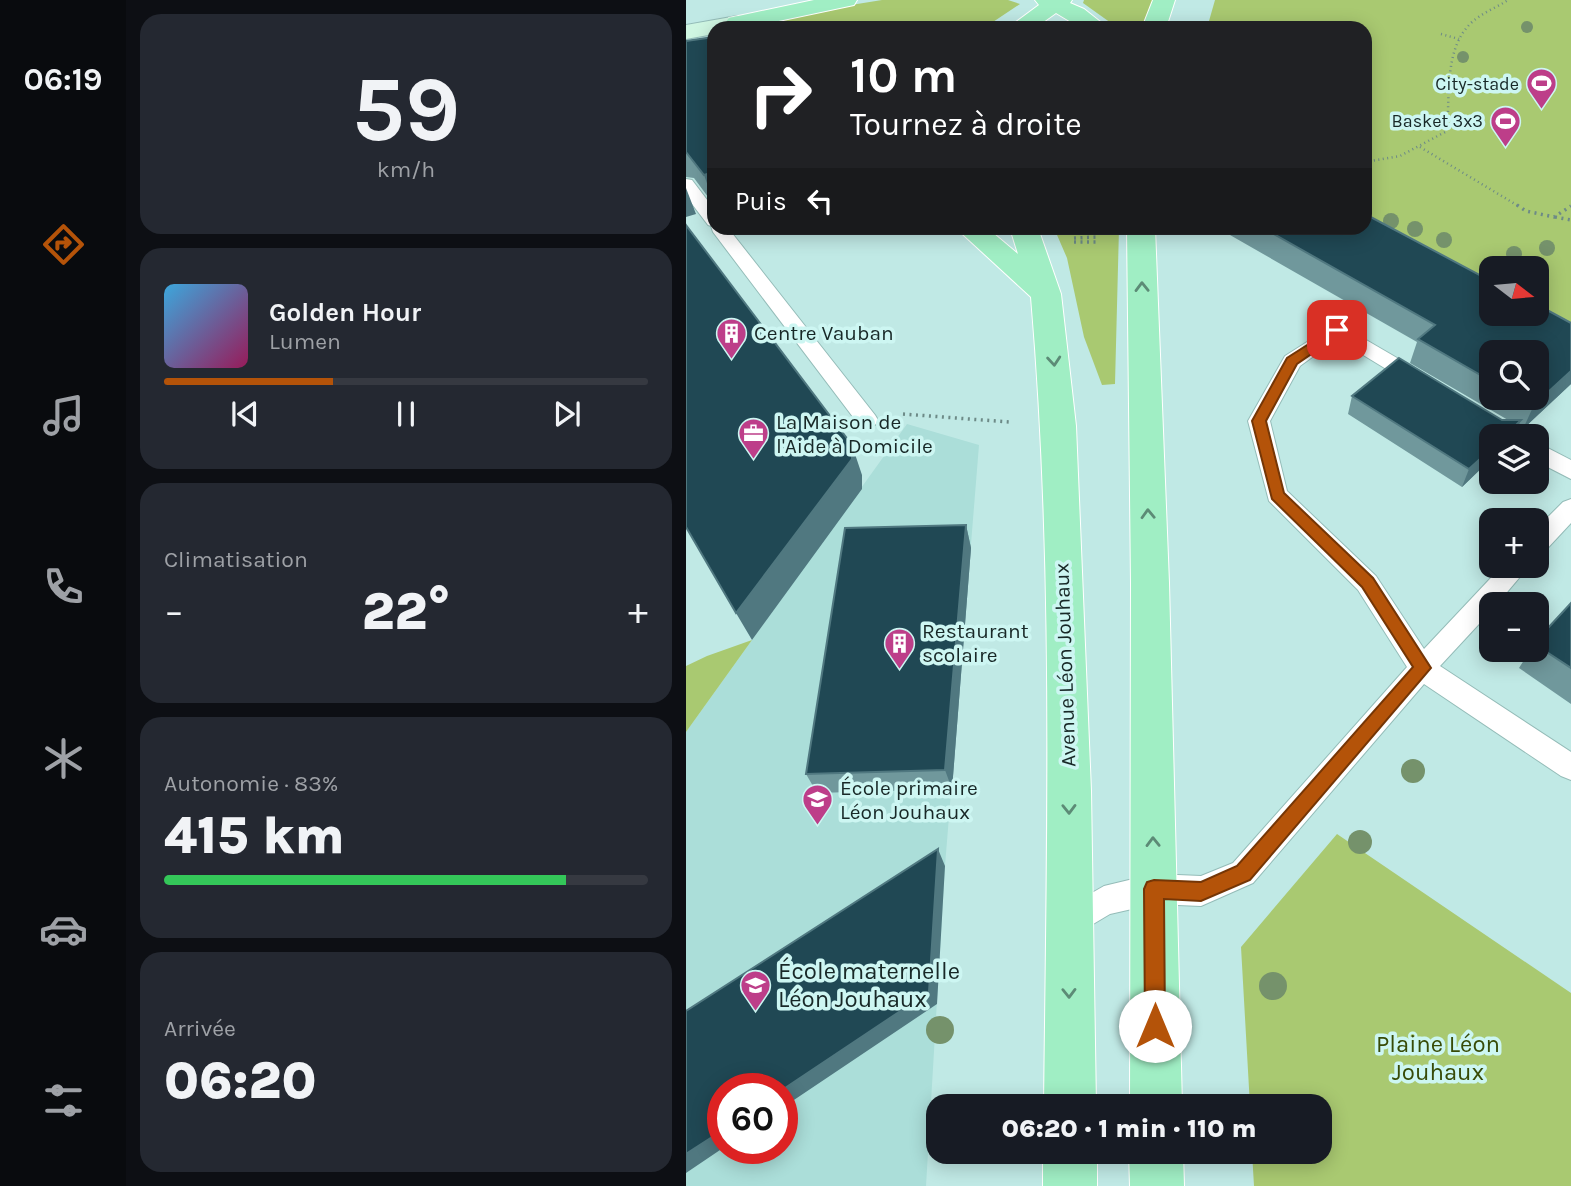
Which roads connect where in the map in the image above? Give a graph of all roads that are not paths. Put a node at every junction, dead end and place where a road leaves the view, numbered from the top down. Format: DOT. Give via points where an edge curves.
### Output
graph roads {
  1 [pos="846,0"];
  2 [pos="1164,0"];
  3 [pos="1054,1"];
  4 [pos="720,5"];
  5 [pos="737,21"];
  6 [pos="758,21"];
  7 [pos="1029,21"];
  8 [pos="1085,21"];
  9 [pos="1156,21"];
  10 [pos="707,30"];
  11 [pos="686,33"];
  12 [pos="686,184"];
  13 [pos="707,212"];
  14 [pos="724,235"];
  15 [pos="978,235"];
  16 [pos="1026,235"];
  17 [pos="1141,235"];
  18 [pos="1046,294"];
  19 [pos="1443,394"];
  20 [pos="867,420"];
  21 [pos="1549,458"];
  22 [pos="1571,471"];
  23 [pos="1571,508"];
  24 [pos="1549,531"];
  25 [pos="1506,578"];
  26 [pos="1422,668"];
  27 [pos="1571,767"];
  28 [pos="1154,889"];
  29 [pos="1068,924"];
  30 [pos="1070,1094"];
  31 [pos="1156,1094"];
  32 [pos="1070,1164"];
  33 [pos="1156,1164"];
  34 [pos="1070,1186"];
  35 [pos="1157,1186"];
  1 -- 6 [label="main road"];
  2 -- 9 [label="main road"];
  3 -- 7 [label="main road"];
  3 -- 8 [label="main road"];
  4 -- 5 [label="main road"];
  10 -- 11 [label="street"];
  12 -- 13 [label="lane"];
  14 -- 20 [label="lane"];
  15 -- 18 [label="main road"];
  16 -- 18 [label="main road, Avenue Léon Jouhaux"];
  28 -- 17 [label="main road, one-way"];
  18 -- 29 [label="main road, Avenue Léon Jouhaux, one-way" via="1059,426"];
  19 -- 26 [label="lane" via="1337,330 1292,361 1259,421 1277,495 1367,583"];
  21 -- 22 [label="lane"];
  23 -- 24 [label="lane"];
  25 -- 26 [label="lane"];
  26 -- 27 [label="lane"];
  26 -- 28 [label="lane" via="1243,873 1201,891"];
  28 -- 29 [label="lane" via="1104,901"];
  28 -- 31 [label="main road"];
  29 -- 30 [label="main road, Avenue Léon Jouhaux, one-way"];
  32 -- 34 [label="main road"];
  33 -- 35 [label="main road"];
}
